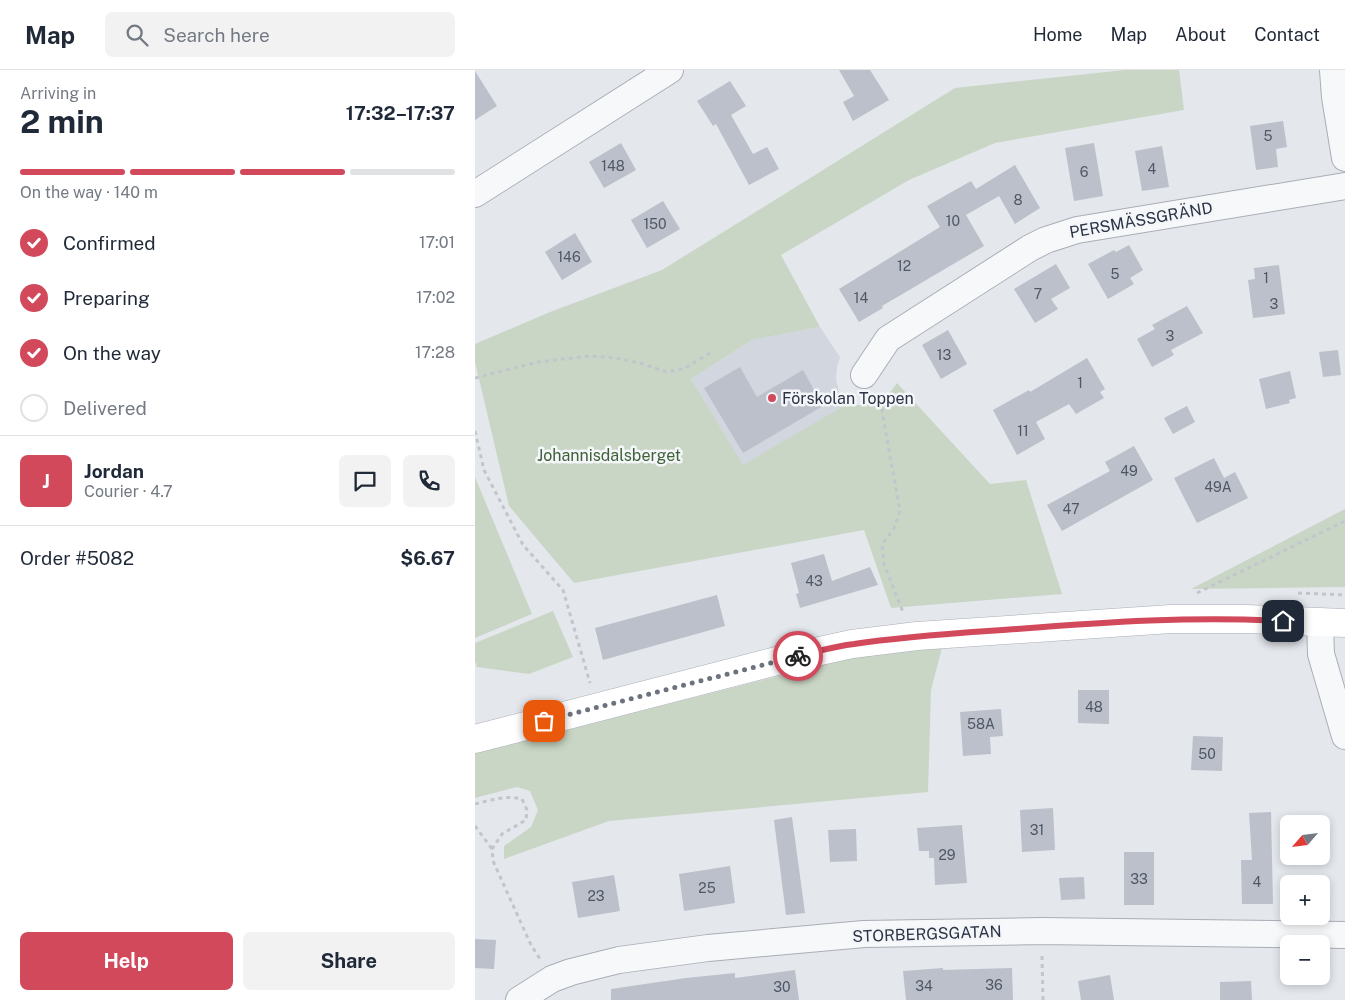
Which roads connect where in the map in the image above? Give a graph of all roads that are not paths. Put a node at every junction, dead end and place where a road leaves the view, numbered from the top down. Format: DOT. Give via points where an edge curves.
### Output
graph roads {
  1 [pos="670,70"];
  2 [pos="1333,70"];
  3 [pos="1345,158"];
  4 [pos="1345,186"];
  5 [pos="475,194"];
  6 [pos="864,374"];
  7 [pos="1333,623"];
  8 [pos="1345,736"];
  9 [pos="475,739"];
  10 [pos="1345,934"];
  11 [pos="519,1000"];
  1 -- 5 [label="street"];
  2 -- 3 [label="street"];
  4 -- 6 [label="street, PERSMÄSSGRÄND" via="1077,230 1047,240 888,339"];
  7 -- 8 [label="street" via="1321,654"];
  7 -- 9 [label="street" via="1171,619 917,636 852,644"];
  10 -- 11 [label="street, STORBERGSGATAN" via="1041,931 864,934 708,948 619,960 552,979"];
}
